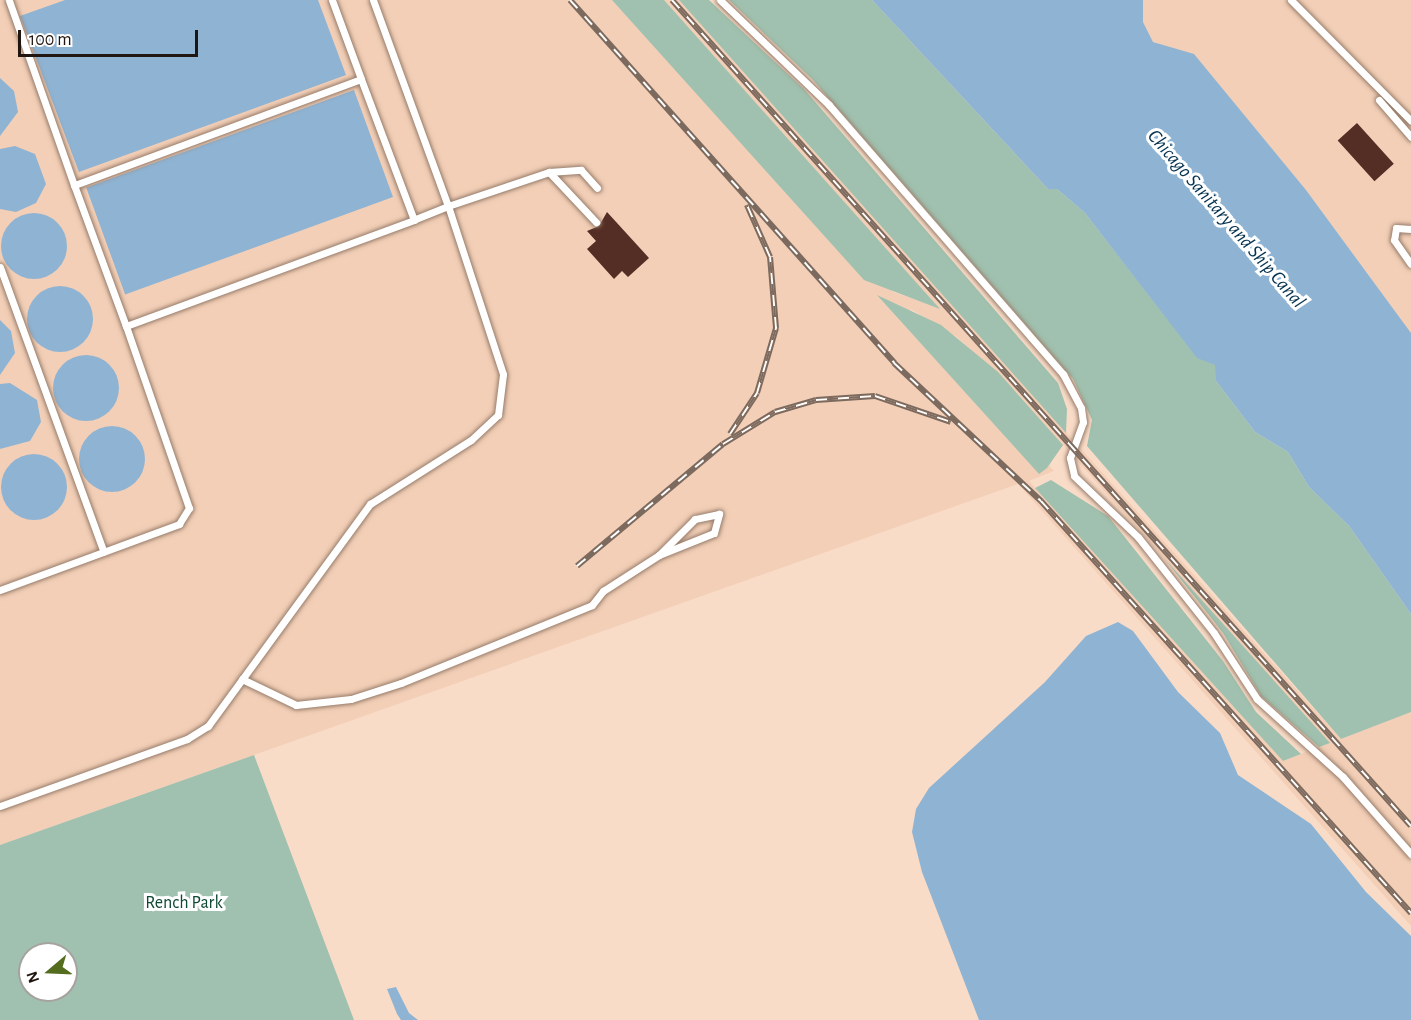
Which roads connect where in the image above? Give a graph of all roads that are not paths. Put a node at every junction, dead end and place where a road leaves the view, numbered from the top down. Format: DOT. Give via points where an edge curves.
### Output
graph roads {
  1 [pos="9,0"];
  2 [pos="332,0"];
  3 [pos="373,0"];
  4 [pos="720,0"];
  5 [pos="1291,0"];
  6 [pos="362,79"];
  7 [pos="1378,100"];
  8 [pos="1411,121"];
  9 [pos="1411,136"];
  10 [pos="549,172"];
  11 [pos="74,185"];
  12 [pos="597,188"];
  13 [pos="448,207"];
  14 [pos="414,220"];
  15 [pos="596,222"];
  16 [pos="1411,229"];
  17 [pos="1411,264"];
  18 [pos="0,267"];
  19 [pos="126,326"];
  20 [pos="104,552"];
  21 [pos="659,555"];
  22 [pos="0,590"];
  23 [pos="242,679"];
  24 [pos="0,806"];
  25 [pos="1411,854"];
  1 -- 11 [label="lane"];
  2 -- 6 [label="lane"];
  3 -- 13 [label="lane"];
  4 -- 25 [label="lane" via="829,105 1063,374 1081,408 1083,422 1070,459 1074,476 1138,537 1214,633 1257,699 1343,777"];
  5 -- 8 [label="lane"];
  6 -- 11 [label="lane"];
  6 -- 14 [label="lane"];
  7 -- 9 [label="lane"];
  10 -- 12 [label="lane" via="581,170"];
  10 -- 13 [label="lane"];
  10 -- 15 [label="lane"];
  11 -- 19 [label="lane"];
  13 -- 14 [label="lane"];
  13 -- 23 [label="lane" via="503,374 498,415 471,440 370,504"];
  14 -- 19 [label="lane"];
  16 -- 17 [label="lane" via="1396,228 1394,240"];
  18 -- 20 [label="lane"];
  19 -- 20 [label="lane" via="189,508 179,524"];
  20 -- 22 [label="lane"];
  21 -- 21 [label="lane" via="714,533 719,514 695,519"];
  21 -- 23 [label="lane" via="603,591 592,605 548,627 351,699 296,705"];
  23 -- 24 [label="lane" via="208,726 187,739"];
}
